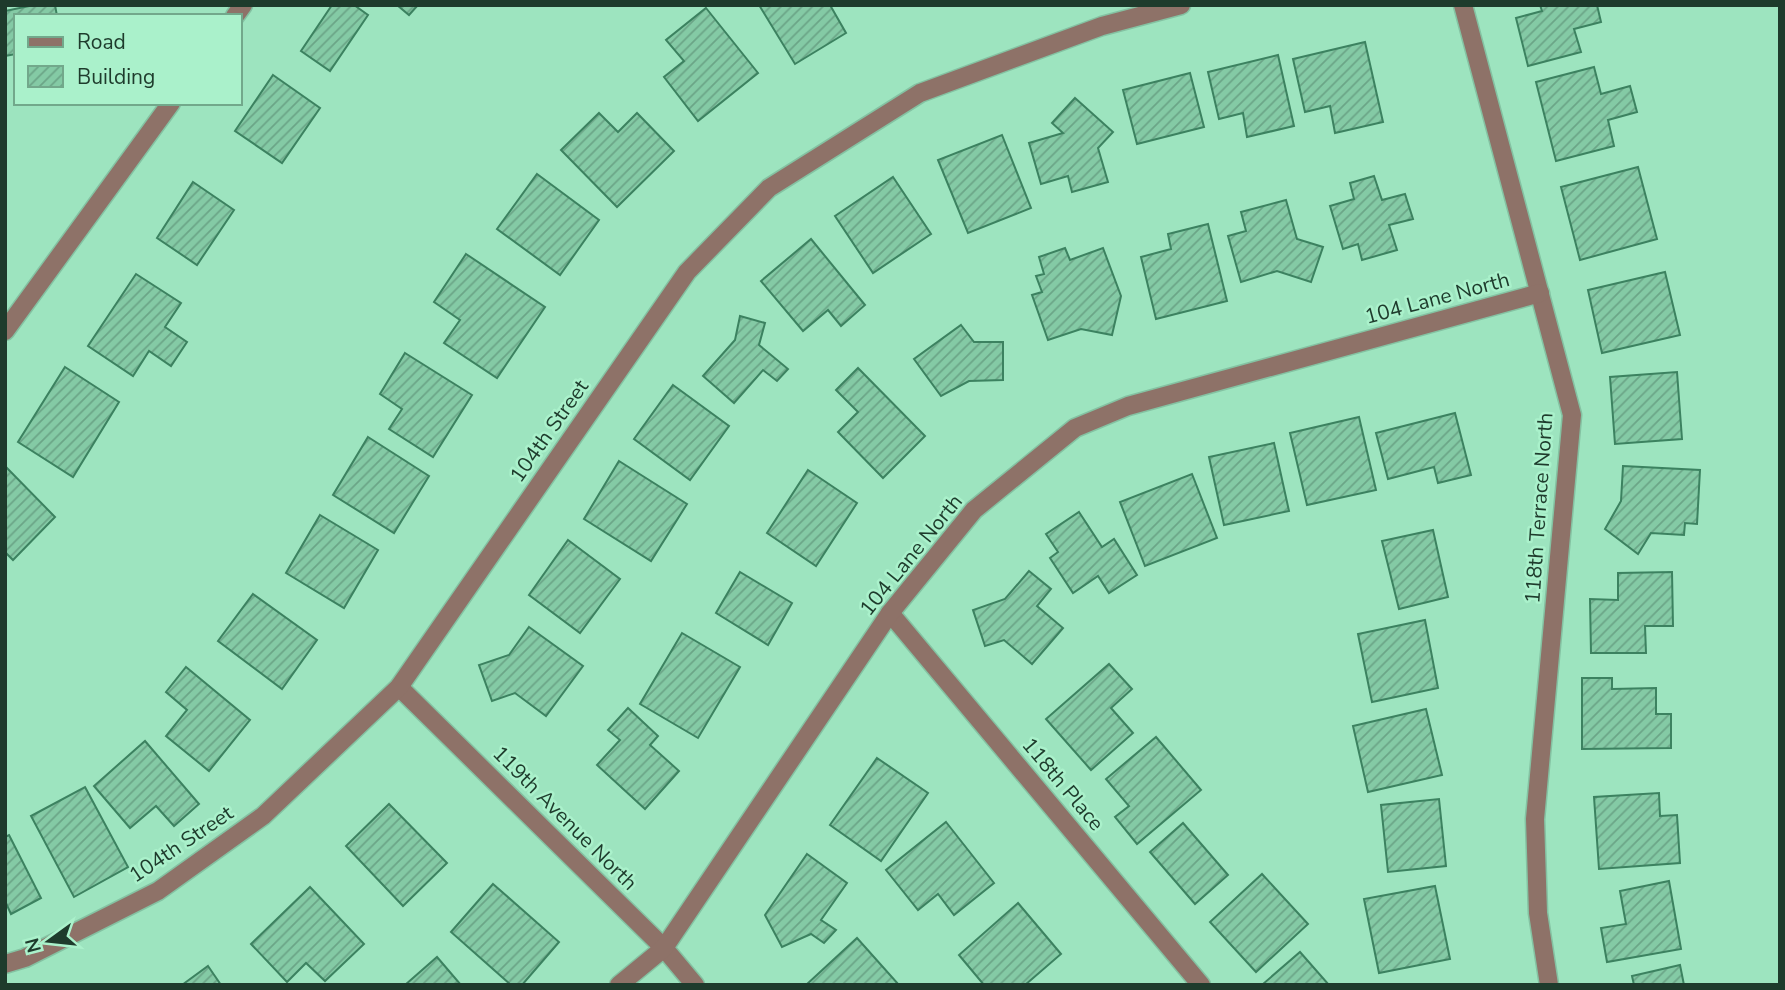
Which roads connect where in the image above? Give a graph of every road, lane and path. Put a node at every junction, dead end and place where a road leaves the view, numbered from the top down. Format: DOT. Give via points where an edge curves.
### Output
graph roads {
  1 [pos="1181,5"];
  2 [pos="1463,5"];
  3 [pos="170,105"];
  4 [pos="1540,293"];
  5 [pos="5,331"];
  6 [pos="890,613"];
  7 [pos="399,687"];
  8 [pos="664,948"];
  9 [pos="5,964"];
  10 [pos="620,985"];
  11 [pos="695,985"];
  12 [pos="1201,985"];
  13 [pos="1549,985"];
  1 -- 7 [label="street, 104th Street" via="1102,26 920,93 769,188 687,272"];
  2 -- 4 [label="street, 118th Terrace North"];
  3 -- 5 [label="street"];
  4 -- 6 [label="street, 104 Lane North" via="1128,406 1075,428 974,510"];
  4 -- 13 [label="street, 118th Terrace North" via="1572,415 1535,819 1538,912"];
  6 -- 8 [label="street, 104 Lane North"];
  6 -- 12 [label="street, 118th Place"];
  7 -- 8 [label="street, 119th Avenue North"];
  7 -- 9 [label="street, 104th Street" via="262,816 158,891"];
  8 -- 10 [label="street, 104 Lane North"];
  8 -- 11 [label="street, 119th Avenue North"];
}
